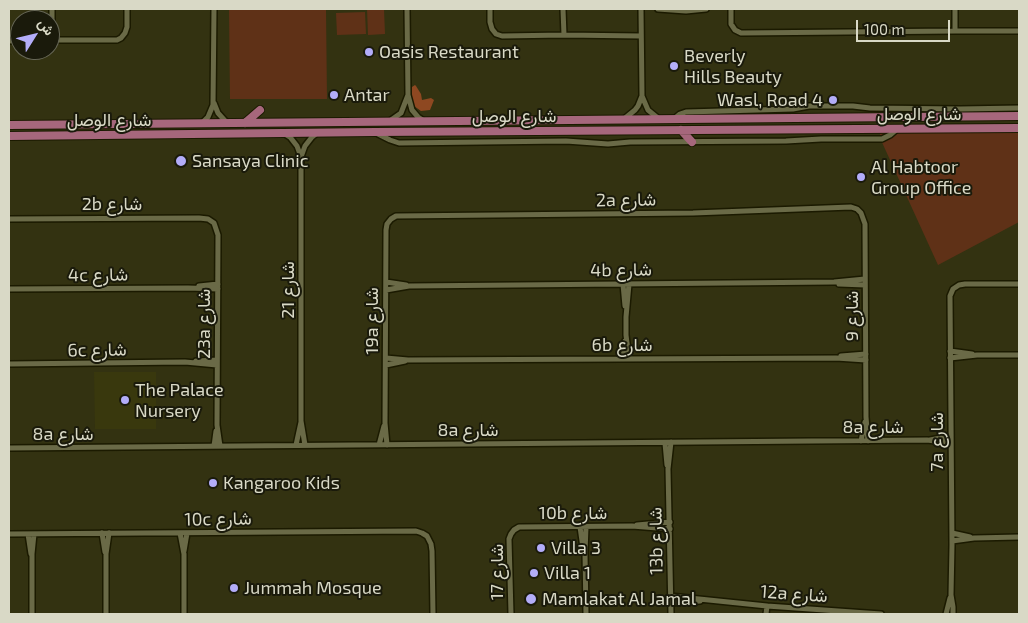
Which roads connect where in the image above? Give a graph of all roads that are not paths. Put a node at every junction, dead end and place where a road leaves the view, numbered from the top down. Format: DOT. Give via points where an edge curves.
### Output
graph roads {
  1 [pos="127,9"];
  2 [pos="214,9"];
  3 [pos="407,9"];
  4 [pos="490,9"];
  5 [pos="563,9"];
  6 [pos="641,9"];
  7 [pos="658,9"];
  8 [pos="706,9"];
  9 [pos="731,9"];
  10 [pos="955,9"];
  11 [pos="955,30"];
  12 [pos="1019,31"];
  13 [pos="564,34"];
  14 [pos="642,36"];
  15 [pos="60,40"];
  16 [pos="408,95"];
  17 [pos="642,96"];
  18 [pos="214,100"];
  19 [pos="1019,108"];
  20 [pos="260,110"];
  21 [pos="1019,116"];
  22 [pos="659,119"];
  23 [pos="674,119"];
  24 [pos="622,120"];
  25 [pos="388,121"];
  26 [pos="424,122"];
  27 [pos="202,123"];
  28 [pos="227,123"];
  29 [pos="245,123"];
  30 [pos="1019,128"];
  31 [pos="897,129"];
  32 [pos="681,130"];
  33 [pos="10,131"];
  34 [pos="375,132"];
  35 [pos="317,133"];
  36 [pos="285,134"];
  37 [pos="692,142"];
  38 [pos="301,157"];
  39 [pos="861,213"];
  40 [pos="9,219"];
  41 [pos="391,219"];
  42 [pos="214,222"];
  43 [pos="386,282"];
  44 [pos="865,282"];
  45 [pos="626,284"];
  46 [pos="1019,284"];
  47 [pos="409,286"];
  48 [pos="218,287"];
  49 [pos="9,290"];
  50 [pos="386,290"];
  51 [pos="950,351"];
  52 [pos="866,354"];
  53 [pos="977,355"];
  54 [pos="1019,355"];
  55 [pos="386,358"];
  56 [pos="836,358"];
  57 [pos="950,358"];
  58 [pos="626,359"];
  59 [pos="408,360"];
  60 [pos="866,360"];
  61 [pos="218,362"];
  62 [pos="9,364"];
  63 [pos="386,365"];
  64 [pos="866,419"];
  65 [pos="301,422"];
  66 [pos="385,423"];
  67 [pos="951,436"];
  68 [pos="927,440"];
  69 [pos="861,441"];
  70 [pos="868,441"];
  71 [pos="668,443"];
  72 [pos="951,443"];
  73 [pos="296,445"];
  74 [pos="305,445"];
  75 [pos="379,445"];
  76 [pos="387,445"];
  77 [pos="217,446"];
  78 [pos="9,448"];
  79 [pos="670,522"];
  80 [pos="632,526"];
  81 [pos="580,527"];
  82 [pos="586,527"];
  83 [pos="670,529"];
  84 [pos="514,530"];
  85 [pos="109,533"];
  86 [pos="180,533"];
  87 [pos="186,533"];
  88 [pos="952,533"];
  89 [pos="9,534"];
  90 [pos="28,534"];
  91 [pos="34,534"];
  92 [pos="102,534"];
  93 [pos="1019,537"];
  94 [pos="973,538"];
  95 [pos="952,541"];
  96 [pos="585,553"];
  97 [pos="32,554"];
  98 [pos="106,554"];
  99 [pos="184,554"];
  100 [pos="951,595"];
  101 [pos="670,596"];
  102 [pos="705,600"];
  103 [pos="671,603"];
  104 [pos="769,606"];
  105 [pos="32,614"];
  106 [pos="106,614"];
  107 [pos="184,614"];
  108 [pos="433,614"];
  109 [pos="511,614"];
  110 [pos="586,614"];
  111 [pos="671,614"];
  112 [pos="766,614"];
  113 [pos="770,614"];
  114 [pos="881,614"];
  115 [pos="946,614"];
  116 [pos="953,614"];
  1 -- 15 [label="street" via="127,27 117,40"];
  2 -- 18 [label="street"];
  3 -- 16 [label="street"];
  4 -- 13 [label="street" via="491,26 496,34 505,37"];
  5 -- 13 [label="street"];
  6 -- 14 [label="street"];
  7 -- 8 [label="street"];
  9 -- 11 [label="street" via="732,26 745,34"];
  10 -- 11 [label="street"];
  11 -- 12 [label="street"];
  13 -- 14 [label="street"];
  14 -- 17 [label="street"];
  16 -- 25 [label="street" via="397,116"];
  16 -- 26 [label="street" via="412,110"];
  17 -- 22 [label="street" via="648,110"];
  17 -- 24 [label="street" via="635,110"];
  18 -- 27 [label="street" via="211,113"];
  18 -- 28 [label="street" via="218,113"];
  19 -- 23 [label="street, شارع الوصل" via="809,106 686,112"];
  20 -- 29 [label="main road"];
  21 -- 23 [label="main road, شارع الوصل"];
  22 -- 23 [label="main road, شارع الوصل"];
  22 -- 24 [label="main road, شارع الوصل"];
  24 -- 26 [label="main road, شارع الوصل"];
  25 -- 26 [label="main road, شارع الوصل"];
  25 -- 29 [label="main road, شارع الوصل"];
  27 -- 28 [label="main road, شارع الوصل"];
  27 -- 33 [label="main road, شارع الوصل"];
  28 -- 29 [label="main road, شارع الوصل"];
  30 -- 31 [label="main road, شارع الوصل"];
  31 -- 32 [label="main road, شارع الوصل"];
  31 -- 37 [label="street" via="882,139"];
  32 -- 34 [label="main road, شارع الوصل"];
  32 -- 37 [label="main road"];
  33 -- 36 [label="main road, شارع الوصل"];
  34 -- 35 [label="main road, شارع الوصل"];
  34 -- 37 [label="street" via="399,142"];
  35 -- 36 [label="main road, شارع الوصل"];
  35 -- 38 [label="street" via="305,146"];
  36 -- 38 [label="street" via="297,146"];
  38 -- 65 [label="street, شارع 21"];
  39 -- 41 [label="street, 2a شارع" via="851,207 693,213 396,216"];
  39 -- 44 [label="street, شارع 9"];
  40 -- 42 [label="street, 2b شارع" via="199,218"];
  41 -- 43 [label="street, 19a شارع" via="386,230"];
  42 -- 48 [label="street, 23a شارع" via="218,235"];
  43 -- 47 [label="street, 4b شارع"];
  43 -- 50 [label="street, 19a شارع"];
  44 -- 45 [label="street, 4b شارع"];
  44 -- 52 [label="street, شارع 9"];
  45 -- 47 [label="street, 4b شارع"];
  45 -- 58 [label="street"];
  46 -- 51 [label="street, 7a شارع" via="966,284 953,290 950,296"];
  47 -- 50 [label="street, 4b شارع"];
  48 -- 49 [label="street, 4c شارع"];
  48 -- 61 [label="street, 23a شارع"];
  50 -- 55 [label="street, 19a شارع"];
  51 -- 53 [label="street"];
  51 -- 57 [label="street, 7a شارع"];
  52 -- 56 [label="street, 6b شارع"];
  52 -- 60 [label="street, شارع 9"];
  53 -- 54 [label="street"];
  53 -- 57 [label="street"];
  55 -- 59 [label="street, 6b شارع"];
  55 -- 63 [label="street, 19a شارع"];
  56 -- 58 [label="street, 6b شارع"];
  56 -- 60 [label="street, 6b شارع"];
  57 -- 67 [label="street, 7a شارع"];
  58 -- 59 [label="street, 6b شارع"];
  59 -- 63 [label="street, 6b شارع"];
  60 -- 64 [label="street, شارع 9"];
  61 -- 62 [label="street, 6c شارع"];
  61 -- 77 [label="street, 23a شارع"];
  63 -- 66 [label="street, 19a شارع"];
  64 -- 69 [label="street, شارع 9"];
  64 -- 70 [label="street, شارع 9"];
  65 -- 73 [label="street, شارع 21"];
  65 -- 74 [label="street, شارع 21"];
  66 -- 75 [label="street, 19a شارع"];
  66 -- 76 [label="street, 19a شارع"];
  67 -- 68 [label="street, 8a شارع"];
  67 -- 72 [label="street, 7a شارع"];
  68 -- 70 [label="street, 8a شارع"];
  68 -- 72 [label="street, 8a شارع"];
  69 -- 70 [label="street, 8a شارع"];
  69 -- 71 [label="street, 8a شارع"];
  71 -- 76 [label="street, 8a شارع"];
  71 -- 79 [label="street, 13b شارع"];
  72 -- 88 [label="street, 7a شارع"];
  73 -- 74 [label="street, 8a شارع"];
  73 -- 77 [label="street, 8a شارع"];
  74 -- 75 [label="street, 8a شارع"];
  75 -- 76 [label="street, 8a شارع"];
  77 -- 78 [label="street, 8a شارع"];
  79 -- 80 [label="street, 10b شارع"];
  79 -- 83 [label="street, 13b شارع"];
  80 -- 82 [label="street, 10b شارع"];
  80 -- 83 [label="street, 10b شارع"];
  81 -- 82 [label="street, 10b شارع"];
  81 -- 84 [label="street, 10b شارع" via="524,526"];
  81 -- 96 [label="street"];
  82 -- 96 [label="street"];
  83 -- 101 [label="street, 13b شارع"];
  84 -- 109 [label="street, شارع 17" via="510,539"];
  85 -- 86 [label="street, 10c شارع"];
  85 -- 92 [label="street, 10c شارع"];
  85 -- 98 [label="street"];
  86 -- 87 [label="street, 10c شارع"];
  86 -- 99 [label="street"];
  87 -- 99 [label="street"];
  87 -- 108 [label="street, 10c شارع" via="416,531 427,536 431,544"];
  88 -- 94 [label="street"];
  88 -- 95 [label="street, 7a شارع"];
  89 -- 90 [label="street, 10c شارع"];
  90 -- 91 [label="street, 10c شارع"];
  90 -- 97 [label="street"];
  91 -- 92 [label="street, 10c شارع"];
  91 -- 97 [label="street"];
  92 -- 98 [label="street"];
  93 -- 94 [label="street"];
  94 -- 95 [label="street"];
  95 -- 100 [label="street, 7a شارع"];
  96 -- 110 [label="street"];
  97 -- 105 [label="street"];
  98 -- 106 [label="street"];
  99 -- 107 [label="street"];
  100 -- 115 [label="street, 7a شارع"];
  100 -- 116 [label="street, 7a شارع"];
  101 -- 102 [label="street, 12a شارع"];
  101 -- 103 [label="street, 13b شارع"];
  102 -- 103 [label="street, 12a شارع"];
  102 -- 104 [label="street, 12a شارع"];
  103 -- 111 [label="street, 13b شارع"];
  104 -- 112 [label="street"];
  104 -- 113 [label="street"];
  104 -- 114 [label="street, 12a شارع"];
}
